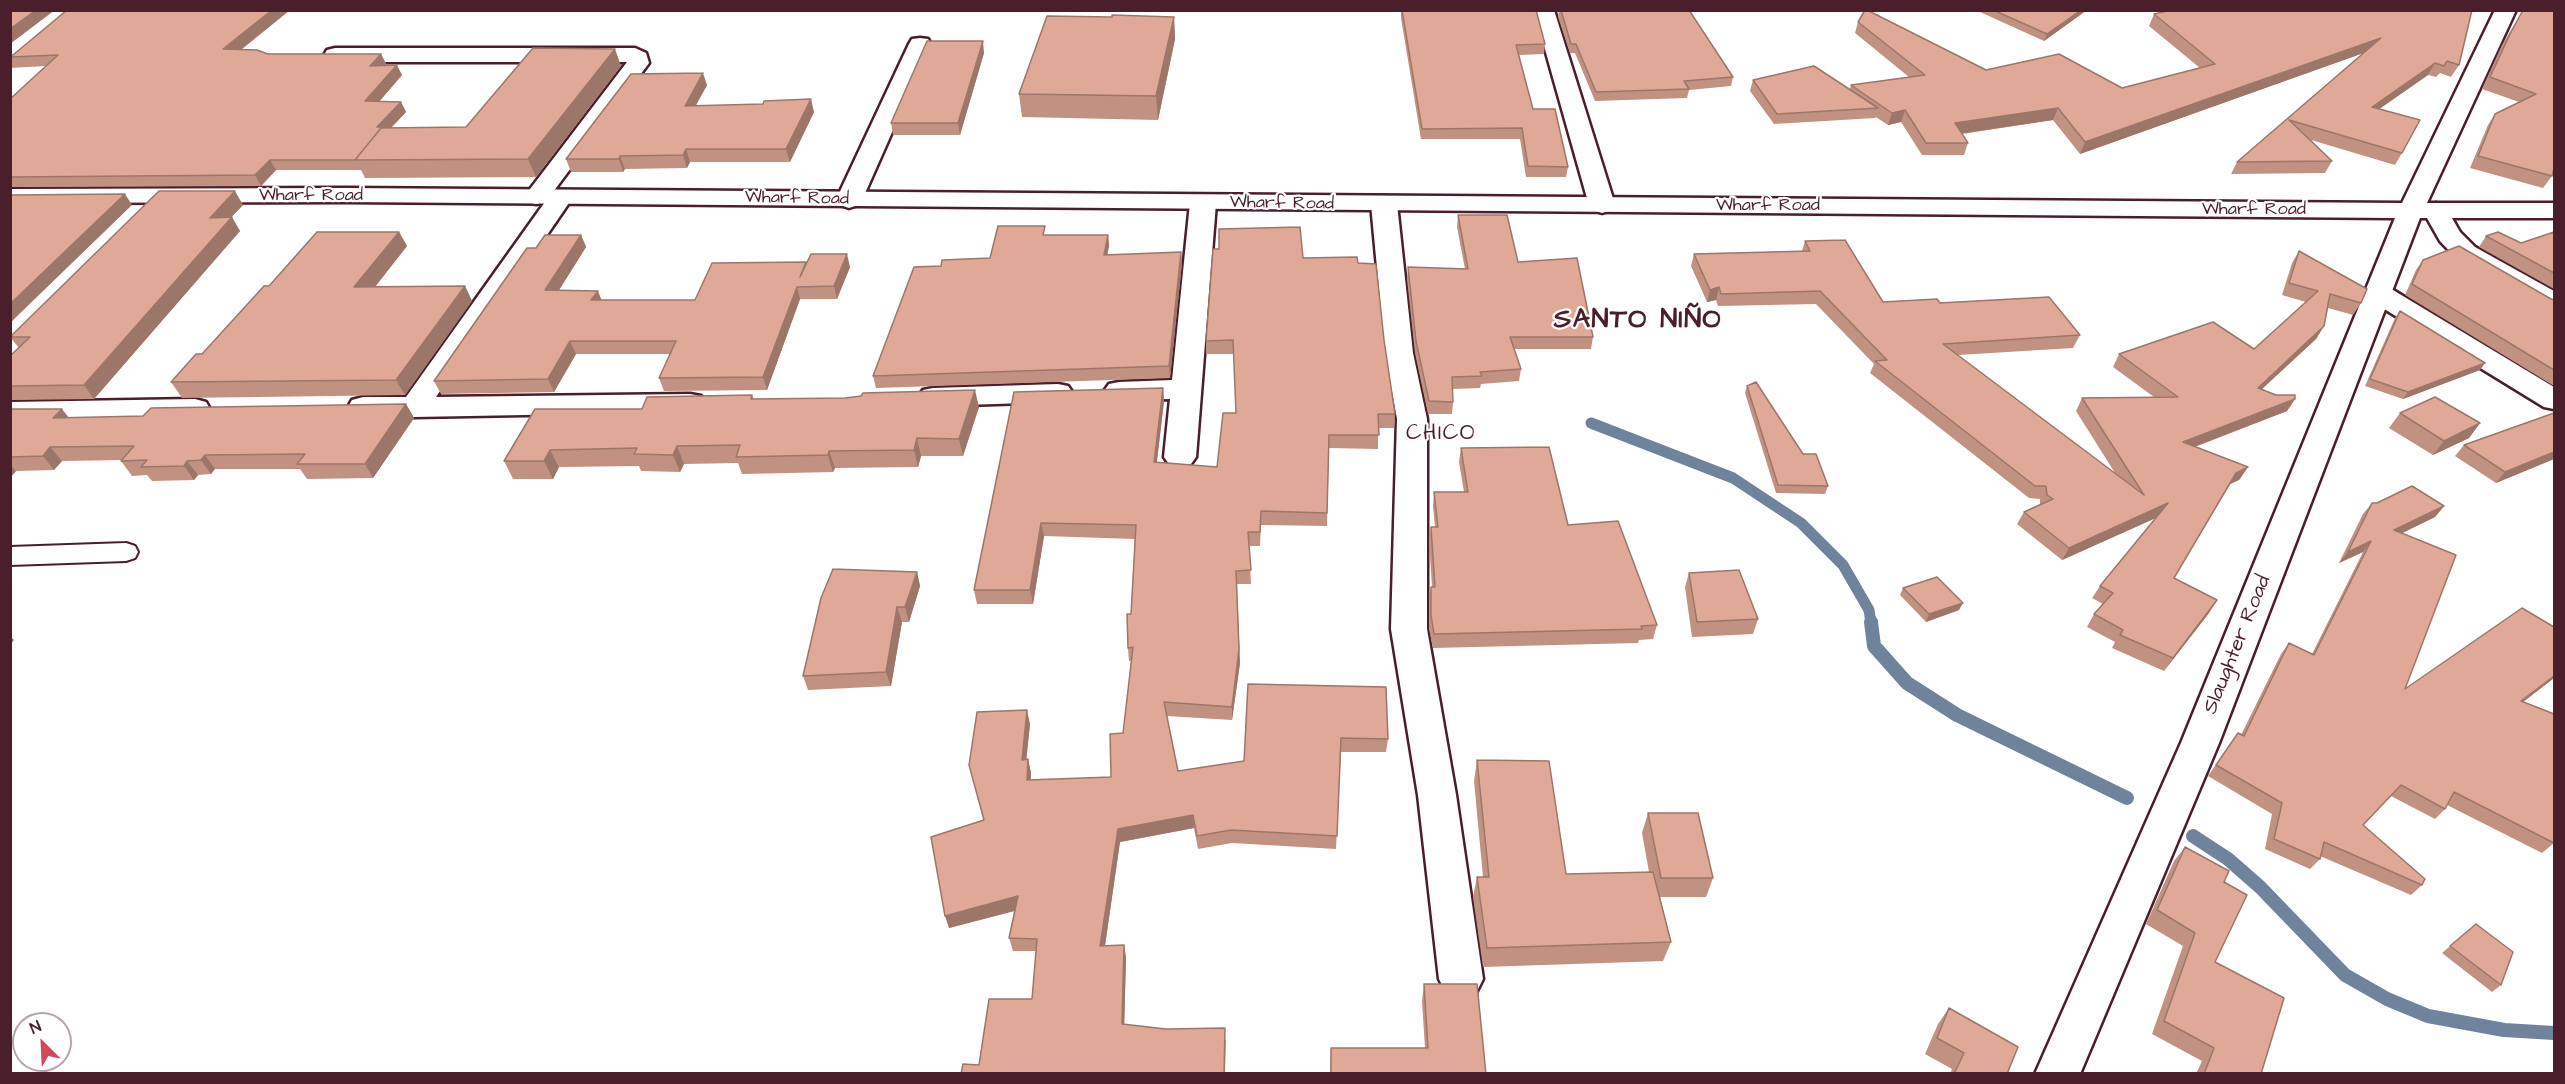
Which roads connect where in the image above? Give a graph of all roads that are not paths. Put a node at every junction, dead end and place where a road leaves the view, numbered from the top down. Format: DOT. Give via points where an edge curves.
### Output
graph roads {
  1 [pos="1544,10"];
  2 [pos="2506,10"];
  3 [pos="920,44"];
  4 [pos="308,55"];
  5 [pos="10,196"];
  6 [pos="159,196"];
  7 [pos="548,197"];
  8 [pos="849,200"];
  9 [pos="1203,203"];
  10 [pos="1384,204"];
  11 [pos="1602,205"];
  12 [pos="2554,210"];
  13 [pos="2423,211"];
  14 [pos="134,220"];
  15 [pos="2378,292"];
  16 [pos="2554,302"];
  17 [pos="1186,389"];
  18 [pos="903,398"];
  19 [pos="2554,400"];
  20 [pos="713,402"];
  21 [pos="414,407"];
  22 [pos="331,408"];
  23 [pos="224,409"];
  24 [pos="10,412"];
  25 [pos="1180,457"];
  26 [pos="126,552"];
  27 [pos="10,556"];
  28 [pos="1461,978"];
  29 [pos="2057,1074"];
  1 -- 11 [label="street"];
  2 -- 13 [label="street, Slaughter Road"];
  3 -- 8 [label="street"];
  4 -- 7 [label="street" via="635,55 638,63"];
  5 -- 6 [label="street, Wharf Road"];
  6 -- 7 [label="street, Wharf Road"];
  6 -- 14 [label="street"];
  7 -- 8 [label="street, Wharf Road"];
  7 -- 21 [label="street"];
  8 -- 9 [label="street, Wharf Road"];
  9 -- 10 [label="street, Wharf Road"];
  9 -- 17 [label="street"];
  10 -- 11 [label="street, Wharf Road"];
  10 -- 28 [label="street" via="1399,353 1412,419 1409,629 1439,806"];
  11 -- 13 [label="street, Wharf Road"];
  12 -- 13 [label="street, Wharf Road"];
  13 -- 15 [label="street, Slaughter Road"];
  13 -- 16 [label="street" via="2466,253"];
  15 -- 19 [label="street"];
  15 -- 29 [label="street, Slaughter Road" via="2200,743"];
  17 -- 18 [label="street"];
  17 -- 25 [label="street"];
  20 -- 21 [label="street"];
  21 -- 22 [label="street"];
  23 -- 24 [label="street"];
  26 -- 27 [label="lane"];
}
